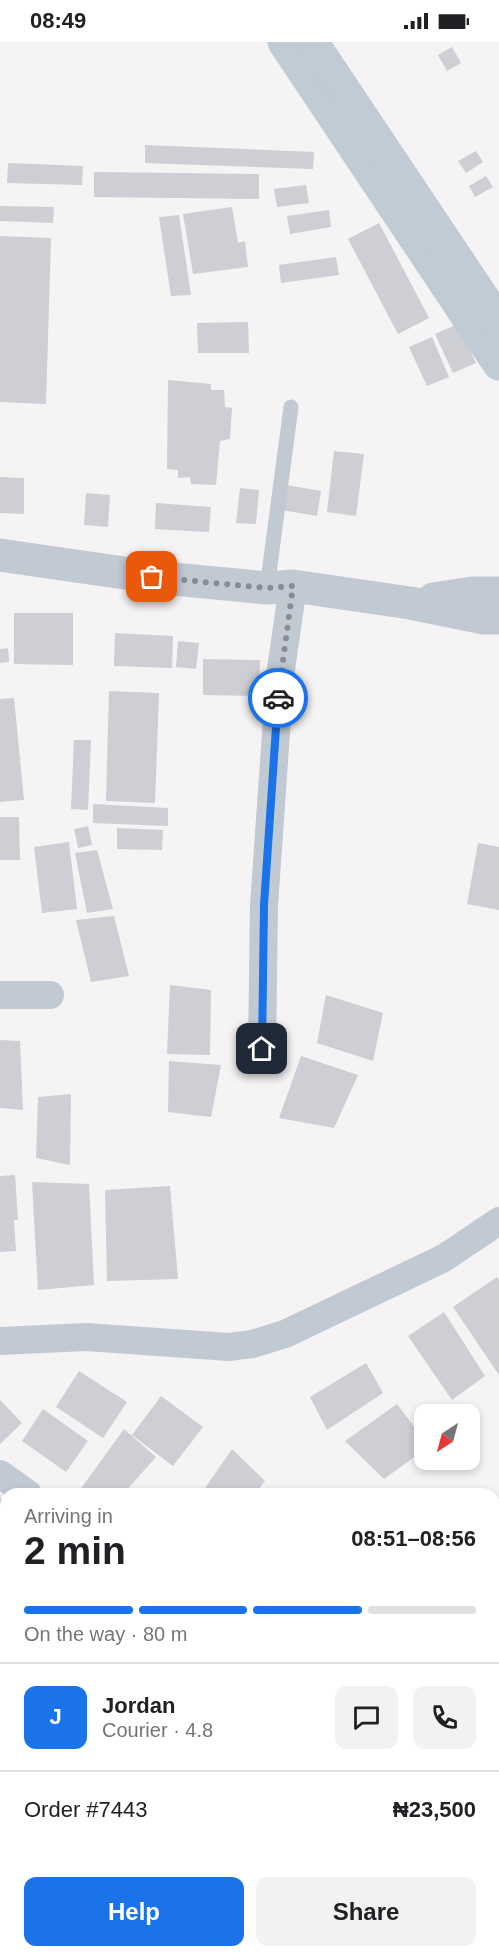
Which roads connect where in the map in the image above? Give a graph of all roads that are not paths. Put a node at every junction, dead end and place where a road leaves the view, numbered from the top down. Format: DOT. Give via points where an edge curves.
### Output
graph roads {
  1 [pos="284,42"];
  2 [pos="312,42"];
  3 [pos="499,322"];
  4 [pos="499,364"];
  5 [pos="291,407"];
  6 [pos="0,555"];
  7 [pos="280,587"];
  8 [pos="499,593"];
  9 [pos="410,603"];
  10 [pos="499,618"];
  11 [pos="0,995"];
  12 [pos="50,995"];
  13 [pos="262,1049"];
  14 [pos="499,1221"];
  15 [pos="0,1341"];
  16 [pos="0,1474"];
  17 [pos="20,1488"];
  1 -- 4 [label="main road"];
  2 -- 3 [label="main road"];
  5 -- 7 [label="lane"];
  6 -- 7 [label="street" via="152,577"];
  7 -- 9 [label="street"];
  7 -- 13 [label="street" via="280,676 266,882"];
  8 -- 9 [label="street" via="472,593"];
  9 -- 10 [label="street"];
  11 -- 12 [label="street"];
  14 -- 15 [label="street" via="444,1258 285,1334 252,1344 229,1347 86,1337"];
  16 -- 17 [label="street"];
}
